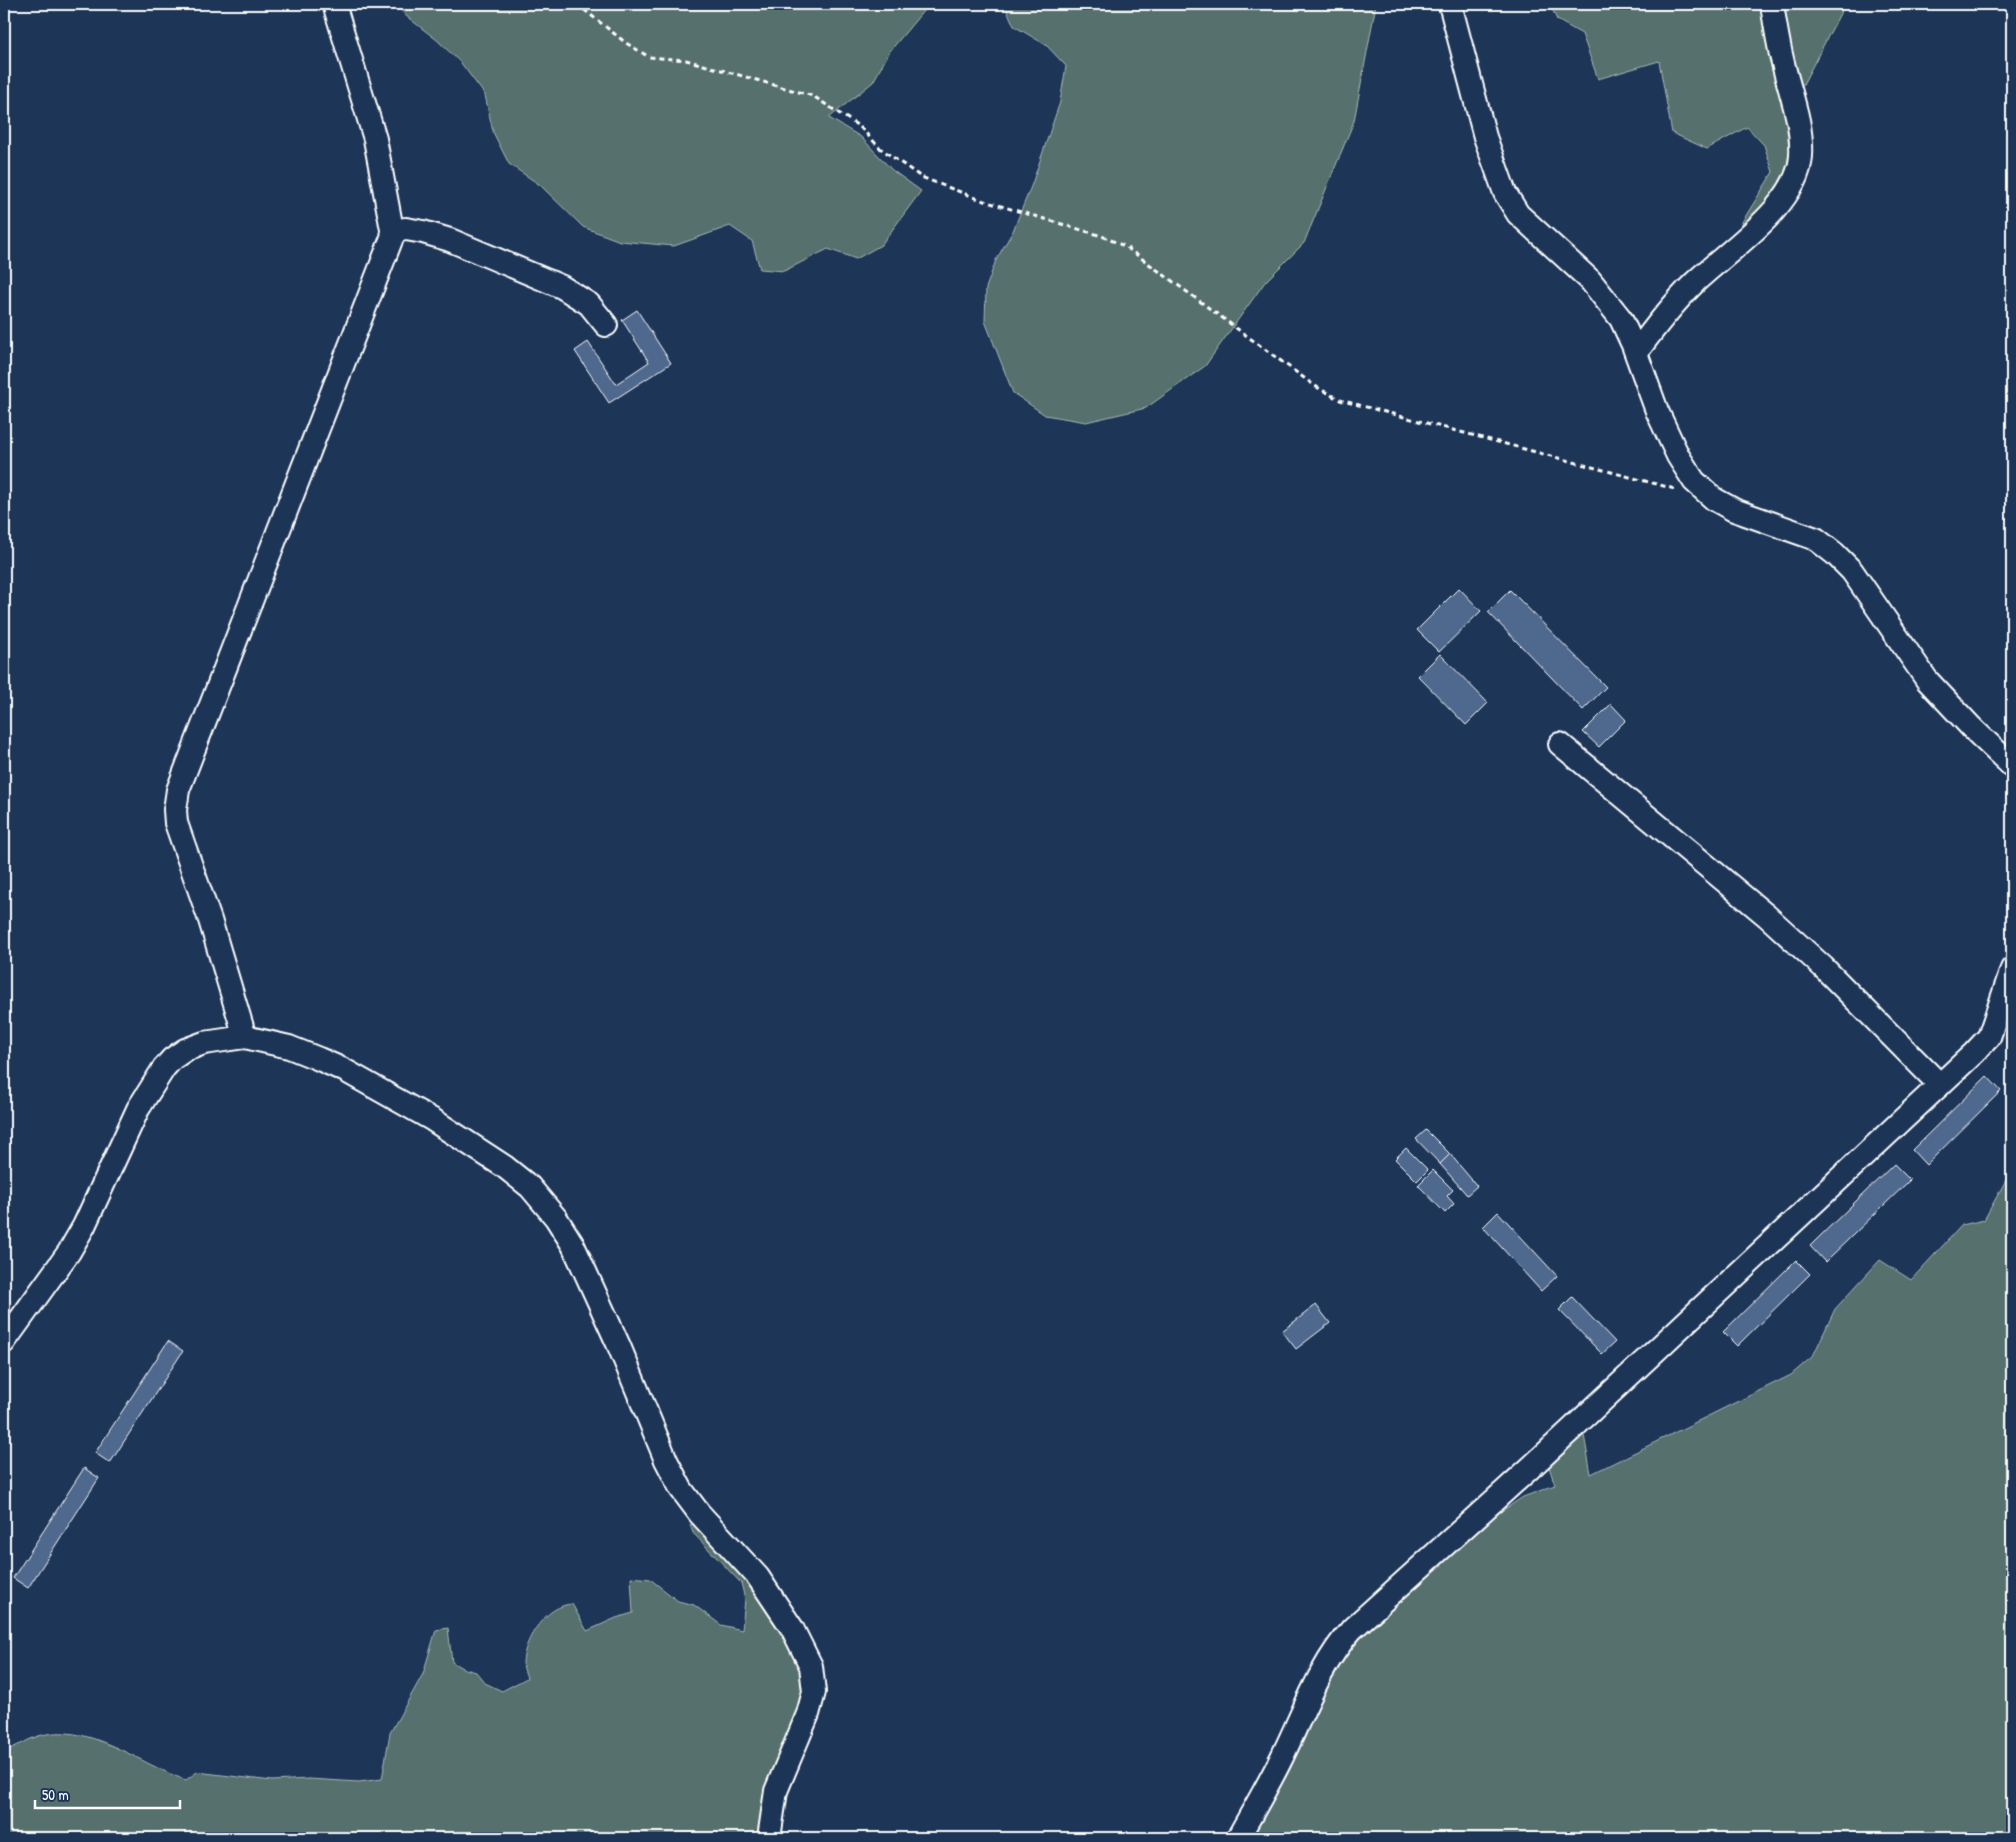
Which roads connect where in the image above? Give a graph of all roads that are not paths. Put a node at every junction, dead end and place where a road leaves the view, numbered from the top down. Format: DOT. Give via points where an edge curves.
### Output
graph roads {
  1 [pos="334,4"];
  2 [pos="1450,4"];
  3 [pos="1772,4"];
  4 [pos="393,235"];
  5 [pos="606,325"];
  6 [pos="1636,353"];
  7 [pos="1560,744"];
  8 [pos="2012,766"];
  9 [pos="2012,969"];
  10 [pos="245,1037"];
  11 [pos="1940,1085"];
  12 [pos="4,1342"];
  13 [pos="769,1838"];
  14 [pos="1238,1838"];
  1 -- 4 [label="street" via="375,139"];
  2 -- 6 [label="street" via="1485,137 1505,193 1518,214 1536,233 1590,280 1620,319"];
  3 -- 6 [label="street" via="1798,119 1802,157 1794,182 1774,211 1694,283"];
  4 -- 5 [label="street" via="406,229 450,240 562,287 589,304"];
  4 -- 10 [label="street" via="178,790 176,823 210,920"];
  6 -- 8 [label="street" via="1657,411 1694,481 1714,500 1816,539 1835,554 1852,572 1927,680"];
  7 -- 11 [label="street" via="1767,916 1823,967"];
  9 -- 11 [label="street" via="1989,1037"];
  10 -- 12 [label="street" via="204,1043 185,1050 164,1068 138,1109 69,1252"];
  10 -- 13 [label="street" via="289,1047 344,1070 433,1120 505,1167 530,1187 556,1218 577,1253 681,1489 698,1513 758,1577 792,1628 811,1666 814,1692 776,1791"];
  11 -- 14 [label="street" via="1335,1647 1323,1666 1282,1758"];
}
